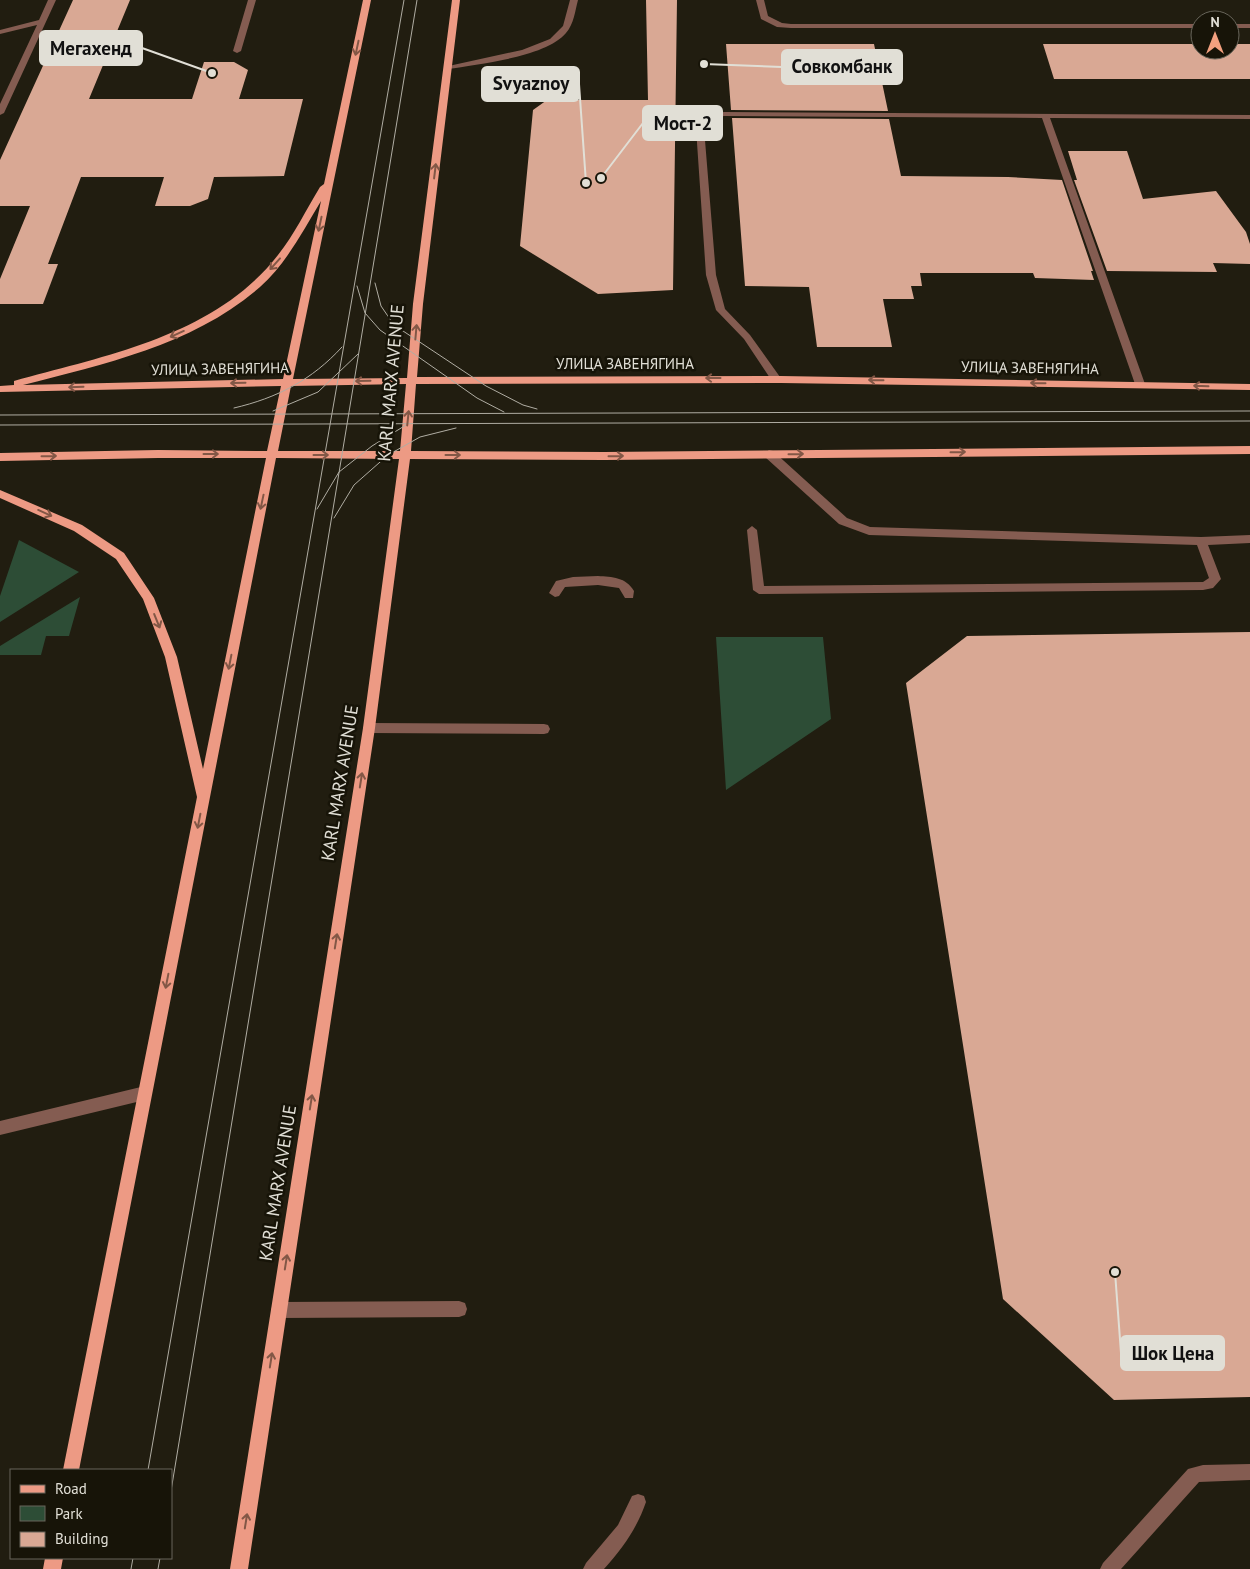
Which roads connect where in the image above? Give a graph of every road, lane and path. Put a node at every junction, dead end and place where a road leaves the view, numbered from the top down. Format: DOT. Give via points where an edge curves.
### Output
graph roads {
  1 [pos="52,0"];
  2 [pos="252,0"];
  3 [pos="367,0"];
  4 [pos="456,0"];
  5 [pos="574,0"];
  6 [pos="760,0"];
  7 [pos="43,21"];
  8 [pos="1190,26"];
  9 [pos="0,32"];
  10 [pos="238,51"];
  11 [pos="448,66"];
  12 [pos="0,113"];
  13 [pos="1045,116"];
  14 [pos="1250,117"];
  15 [pos="330,178"];
  16 [pos="776,379"];
  17 [pos="412,381"];
  18 [pos="287,382"];
  19 [pos="1140,384"];
  20 [pos="1250,387"];
  21 [pos="0,388"];
  22 [pos="1250,450"];
  23 [pos="769,454"];
  24 [pos="272,455"];
  25 [pos="404,455"];
  26 [pos="0,457"];
  27 [pos="0,494"];
  28 [pos="752,530"];
  29 [pos="1250,539"];
  30 [pos="1201,541"];
  31 [pos="555,593"];
  32 [pos="629,595"];
  33 [pos="369,728"];
  34 [pos="544,729"];
  35 [pos="203,800"];
  36 [pos="145,1093"];
  37 [pos="0,1128"];
  38 [pos="459,1309"];
  39 [pos="279,1310"];
  40 [pos="72,1469"];
  41 [pos="1250,1472"];
  42 [pos="638,1502"];
  43 [pos="239,1569"];
  44 [pos="592,1569"];
  45 [pos="1109,1569"];
  1 -- 7 [label="lane"];
  2 -- 10 [label="lane"];
  3 -- 15 [label="main road, one-way"];
  4 -- 11 [label="main road, KARL MARX AVENUE"];
  5 -- 11 [label="lane" via="564,32 549,43 527,51"];
  6 -- 8 [label="lane" via="764,17 780,25 791,26"];
  7 -- 9 [label="lane"];
  7 -- 12 [label="lane"];
  17 -- 11 [label="main road, KARL MARX AVENUE, one-way" via="418,304"];
  13 -- 14 [label="lane"];
  13 -- 16 [label="lane" via="724,114 708,117 700,128 711,275 721,310 747,337"];
  13 -- 19 [label="lane"];
  15 -- 18 [label="main road, one-way"];
  15 -- 21 [label="main road, one-way" via="280,259 256,285 220,312 178,334 111,360"];
  16 -- 17 [label="main road, УЛИЦА ЗАВЕНЯГИНА, one-way"];
  19 -- 16 [label="main road, УЛИЦА ЗАВЕНЯГИНА, one-way"];
  17 -- 18 [label="main road, УЛИЦА ЗАВЕНЯГИНА, one-way"];
  25 -- 17 [label="main road, KARL MARX AVENUE, one-way"];
  18 -- 21 [label="main road, УЛИЦА ЗАВЕНЯГИНА, one-way"];
  18 -- 24 [label="main road"];
  20 -- 19 [label="main road, УЛИЦА ЗАВЕНЯГИНА, one-way"];
  23 -- 22 [label="main road, one-way"];
  25 -- 23 [label="main road, one-way"];
  23 -- 30 [label="lane" via="842,521 869,531"];
  24 -- 25 [label="main road, one-way"];
  26 -- 24 [label="main road, one-way"];
  24 -- 35 [label="main road, one-way"];
  25 -- 33 [label="main road, KARL MARX AVENUE"];
  27 -- 35 [label="main road, one-way" via="78,528 120,556 148,598 171,657"];
  28 -- 30 [label="lane" via="759,590 1209,586 1215,579"];
  29 -- 30 [label="lane"];
  31 -- 32 [label="lane" via="560,584 572,581 619,583"];
  33 -- 34 [label="lane"];
  39 -- 33 [label="main road, KARL MARX AVENUE, one-way"];
  35 -- 36 [label="main road, one-way"];
  36 -- 37 [label="lane"];
  36 -- 40 [label="main road"];
  38 -- 39 [label="lane"];
  43 -- 39 [label="main road, KARL MARX AVENUE, one-way"];
  41 -- 45 [label="lane" via="1194,1475"];
  42 -- 44 [label="lane" via="620,1538"];
}
